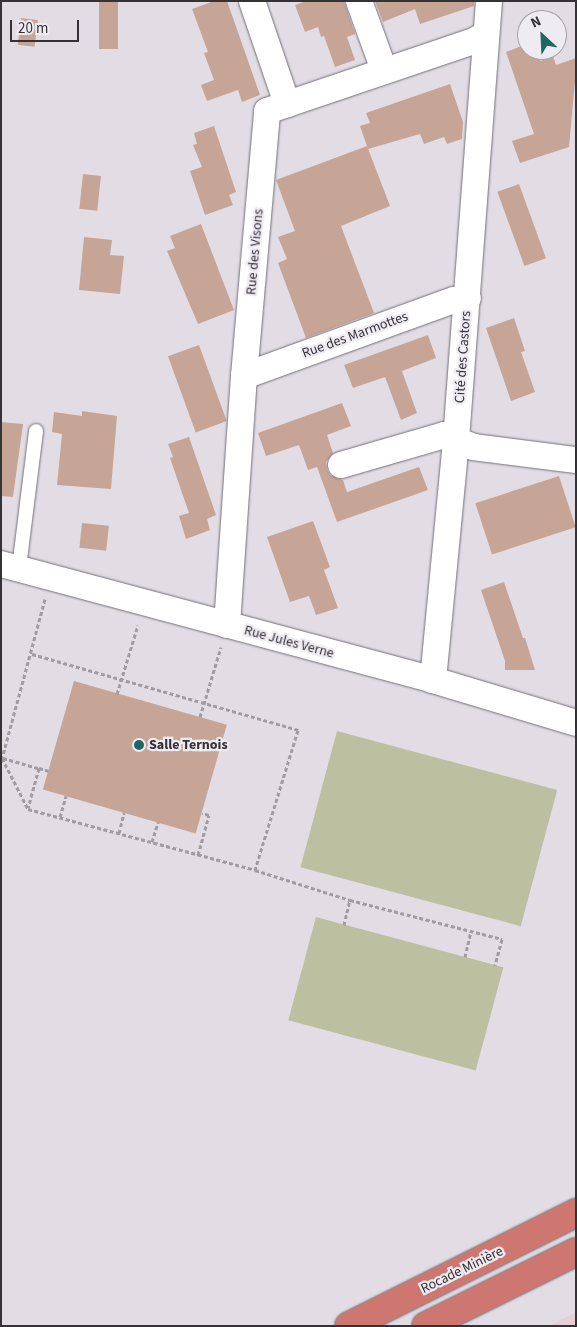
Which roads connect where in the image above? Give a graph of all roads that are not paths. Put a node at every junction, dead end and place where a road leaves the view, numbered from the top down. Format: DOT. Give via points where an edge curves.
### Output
graph roads {
  1 [pos="252,1"];
  2 [pos="360,1"];
  3 [pos="489,1"];
  4 [pos="486,34"];
  5 [pos="384,70"];
  6 [pos="287,104"];
  7 [pos="468,298"];
  8 [pos="244,376"];
  9 [pos="36,431"];
  10 [pos="456,440"];
  11 [pos="576,460"];
  12 [pos="341,465"];
  13 [pos="10,566"];
  14 [pos="227,625"];
  15 [pos="433,680"];
  16 [pos="576,723"];
  17 [pos="576,1213"];
  18 [pos="576,1252"];
  19 [pos="349,1326"];
  20 [pos="426,1326"];
  1 -- 6 [label="street"];
  2 -- 5 [label="street"];
  3 -- 4 [label="street, Cité des Castors"];
  4 -- 5 [label="street, Rue des Visons" via="474,41"];
  4 -- 7 [label="street, Cité des Castors"];
  5 -- 6 [label="street, Rue des Visons"];
  6 -- 8 [label="street, Rue des Visons" via="267,111"];
  7 -- 8 [label="street, Rue des Marmottes" via="454,300"];
  7 -- 10 [label="street, Cité des Castors"];
  8 -- 14 [label="street, Rue des Visons"];
  9 -- 13 [label="lane"];
  10 -- 11 [label="street" via="473,447"];
  10 -- 12 [label="street" via="444,435"];
  10 -- 15 [label="street, Cité des Castors"];
  13 -- 14 [label="street, Rue Jules Verne"];
  14 -- 15 [label="street, Rue Jules Verne"];
  15 -- 16 [label="street, Rue Jules Verne"];
  17 -- 19 [label="highway, Rocade Minière"];
  18 -- 20 [label="highway"];
}
